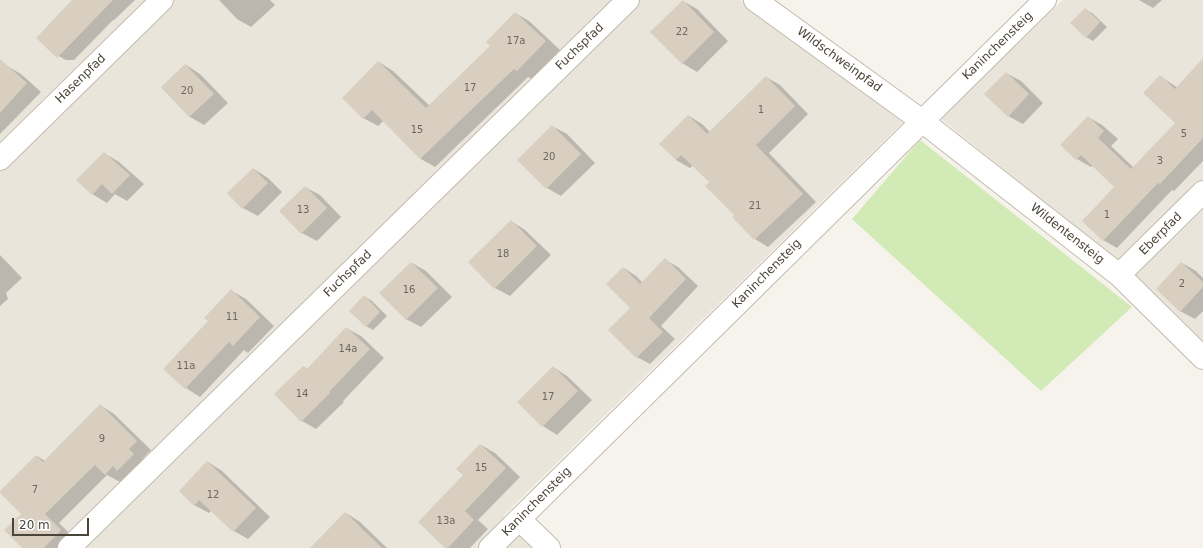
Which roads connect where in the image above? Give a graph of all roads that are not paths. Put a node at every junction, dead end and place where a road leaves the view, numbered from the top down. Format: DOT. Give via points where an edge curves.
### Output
graph roads {
  1 [pos="162,0"];
  2 [pos="628,0"];
  3 [pos="755,0"];
  4 [pos="1045,0"];
  5 [pos="922,120"];
  6 [pos="0,159"];
  7 [pos="1203,192"];
  8 [pos="1119,276"];
  9 [pos="1203,358"];
  10 [pos="519,519"];
  11 [pos="69,548"];
  12 [pos="490,548"];
  13 [pos="549,548"];
  1 -- 6 [label="street, Hasenpfad"];
  2 -- 11 [label="street, Fuchspfad"];
  3 -- 5 [label="street, Wildschweinpfad"];
  4 -- 5 [label="street, Kaninchensteig"];
  5 -- 8 [label="street, Wildentensteig"];
  5 -- 10 [label="street, Kaninchensteig"];
  7 -- 8 [label="street, Eberpfad"];
  8 -- 9 [label="street, Wildentensteig"];
  10 -- 12 [label="street, Kaninchensteig"];
  10 -- 13 [label="street"];
}
